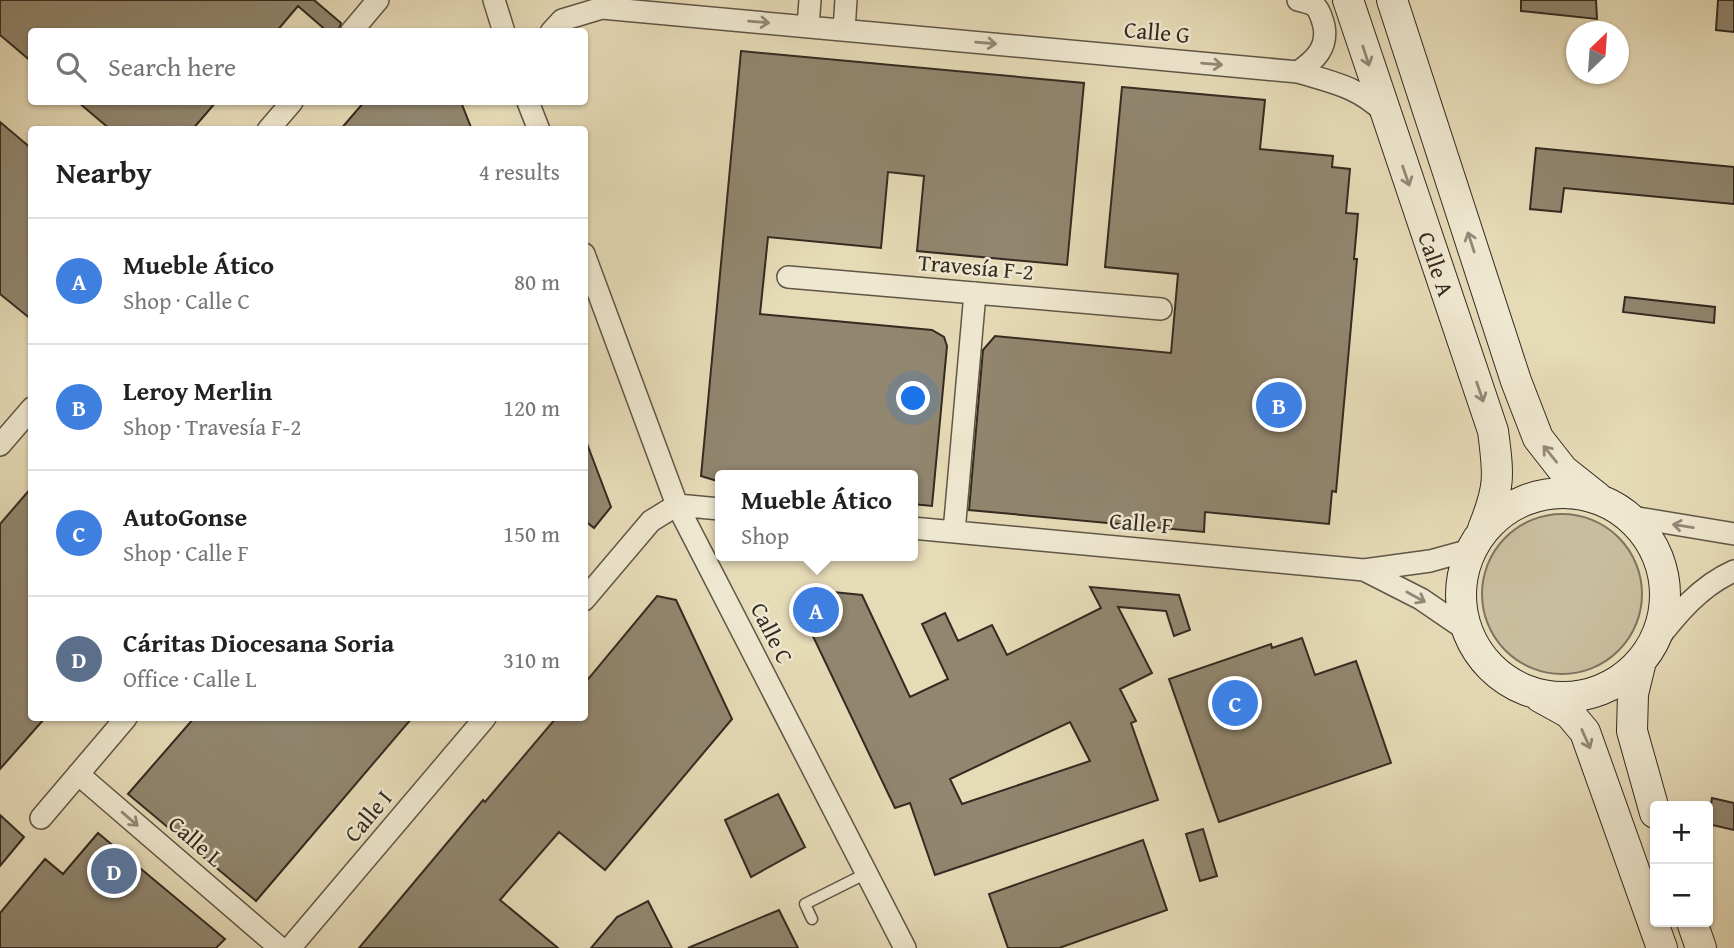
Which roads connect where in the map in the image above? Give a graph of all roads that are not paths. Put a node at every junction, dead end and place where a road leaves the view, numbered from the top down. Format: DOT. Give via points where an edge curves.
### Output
graph roads {
  1 [pos="378,0"];
  2 [pos="494,0"];
  3 [pos="810,0"];
  4 [pos="846,0"];
  5 [pos="1298,0"];
  6 [pos="1348,0"];
  7 [pos="1392,0"];
  8 [pos="808,27"];
  9 [pos="354,28"];
  10 [pos="503,28"];
  11 [pos="555,28"];
  12 [pos="844,30"];
  13 [pos="1298,72"];
  14 [pos="289,105"];
  15 [pos="529,105"];
  16 [pos="1384,112"];
  17 [pos="271,126"];
  18 [pos="537,126"];
  19 [pos="588,265"];
  20 [pos="788,277"];
  21 [pos="975,293"];
  22 [pos="1161,309"];
  23 [pos="28,413"];
  24 [pos="0,445"];
  25 [pos="1600,499"];
  26 [pos="677,505"];
  27 [pos="715,509"];
  28 [pos="1632,517"];
  29 [pos="918,529"];
  30 [pos="954,532"];
  31 [pos="1734,534"];
  32 [pos="1477,540"];
  33 [pos="1364,570"];
  34 [pos="1734,571"];
  35 [pos="588,595"];
  36 [pos="1465,629"];
  37 [pos="1648,652"];
  38 [pos="1537,695"];
  39 [pos="123,721"];
  40 [pos="482,721"];
  41 [pos="78,774"];
  42 [pos="1652,801"];
  43 [pos="41,818"];
  44 [pos="867,873"];
  45 [pos="812,919"];
  46 [pos="1694,927"];
  47 [pos="279,948"];
  48 [pos="290,948"];
  49 [pos="905,948"];
  50 [pos="1662,948"];
  51 [pos="1701,948"];
  1 -- 9 [label="street"];
  2 -- 10 [label="street"];
  3 -- 8 [label="street"];
  4 -- 12 [label="street"];
  5 -- 13 [label="street" via="1314,5 1325,33 1324,47"];
  6 -- 16 [label="street, Calle A, one-way"];
  25 -- 7 [label="street, Calle A, one-way" via="1563,470 1538,438"];
  11 -- 8 [label="street, Calle G, one-way" via="562,20 602,8"];
  8 -- 12 [label="street, Calle G"];
  12 -- 13 [label="street, Calle G, one-way"];
  13 -- 16 [label="street, Calle G" via="1355,90"];
  14 -- 17 [label="street"];
  15 -- 18 [label="street"];
  16 -- 32 [label="street, Calle A, one-way" via="1493,431 1499,472 1496,499"];
  19 -- 26 [label="street, Calle C"];
  20 -- 21 [label="street, Travesía F-2"];
  21 -- 22 [label="street, Travesía F-2"];
  21 -- 30 [label="street"];
  23 -- 24 [label="street"];
  25 -- 28 [label="street"];
  25 -- 32 [label="street" via="1569,492 1537,496 1507,508"];
  26 -- 27 [label="street"];
  26 -- 35 [label="street" via="650,521"];
  26 -- 44 [label="street, Calle C"];
  31 -- 28 [label="street, one-way"];
  28 -- 37 [label="street" via="1653,544 1664,576 1665,611"];
  29 -- 30 [label="street, Calle F"];
  30 -- 33 [label="street, Calle F"];
  32 -- 33 [label="street, Calle F" via="1430,561"];
  32 -- 36 [label="street" via="1462,572 1459,596"];
  33 -- 36 [label="street, Calle F, one-way"];
  34 -- 37 [label="street" via="1683,607"];
  36 -- 38 [label="street" via="1481,659 1506,681"];
  37 -- 38 [label="street" via="1633,671 1604,690 1571,698"];
  37 -- 42 [label="street" via="1633,694 1632,731"];
  38 -- 50 [label="street, one-way" via="1569,713 1585,732"];
  39 -- 41 [label="street"];
  40 -- 48 [label="street, Calle I"];
  41 -- 43 [label="street"];
  41 -- 47 [label="street, Calle L, one-way"];
  44 -- 45 [label="lane" via="805,904"];
  44 -- 49 [label="street, Calle C"];
  46 -- 51 [label="street"];
}
